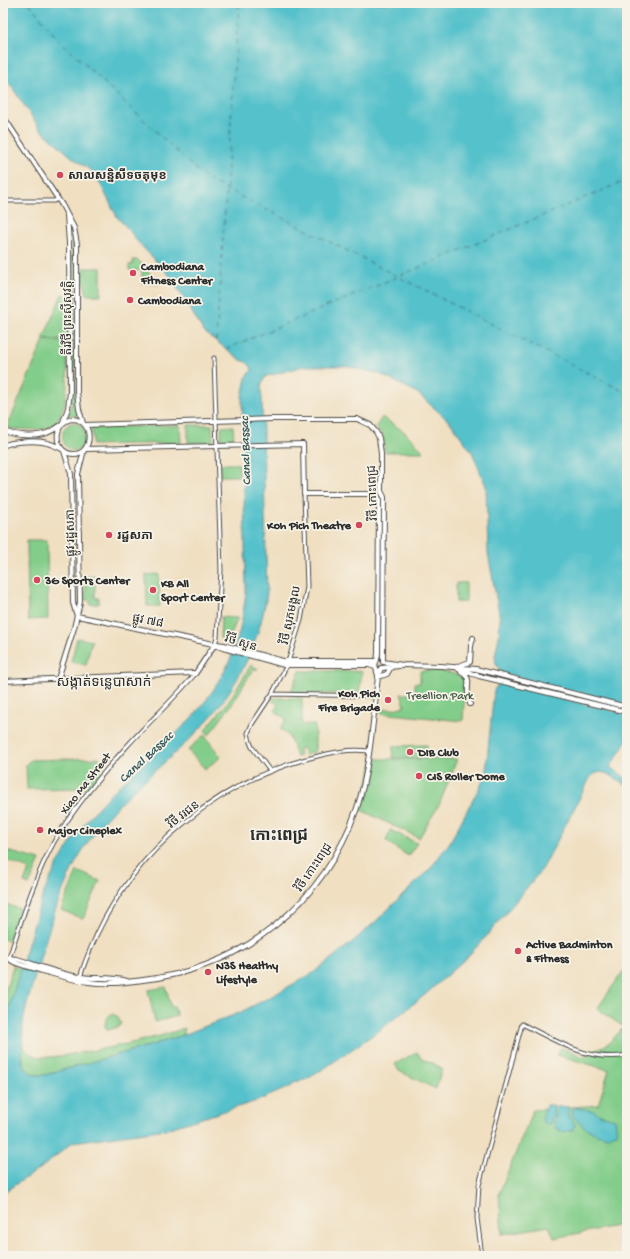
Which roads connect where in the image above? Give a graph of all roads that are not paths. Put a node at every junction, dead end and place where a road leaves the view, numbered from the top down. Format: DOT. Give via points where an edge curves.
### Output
graph roads {
  1 [pos="3,116"];
  2 [pos="58,199"];
  3 [pos="3,201"];
  4 [pos="69,224"];
  5 [pos="69,338"];
  6 [pos="77,338"];
  7 [pos="214,358"];
  8 [pos="216,421"];
  9 [pos="62,423"];
  10 [pos="84,424"];
  11 [pos="3,430"];
  12 [pos="3,446"];
  13 [pos="217,446"];
  14 [pos="63,450"];
  15 [pos="84,450"];
  16 [pos="304,494"];
  17 [pos="77,616"];
  18 [pos="473,638"];
  19 [pos="215,644"];
  20 [pos="377,660"];
  21 [pos="383,662"];
  22 [pos="288,663"];
  23 [pos="403,665"];
  24 [pos="376,667"];
  25 [pos="391,667"];
  26 [pos="452,667"];
  27 [pos="382,668"];
  28 [pos="195,674"];
  29 [pos="378,677"];
  30 [pos="58,679"];
  31 [pos="3,681"];
  32 [pos="272,694"];
  33 [pos="376,696"];
  34 [pos="470,704"];
  35 [pos="627,706"];
  36 [pos="627,712"];
  37 [pos="368,751"];
  38 [pos="270,771"];
  39 [pos="3,956"];
  40 [pos="9,958"];
  41 [pos="80,979"];
  42 [pos="627,1055"];
  43 [pos="482,1256"];
  1 -- 2 [label="main road, តីរវិថី ព្រះស៊ីសុវត្តិ"];
  2 -- 3 [label="street"];
  2 -- 4 [label="main road, តីរវិថី ព្រះស៊ីសុវត្តិ"];
  4 -- 5 [label="main road, តីរវិថី ព្រះស៊ីសុវត្តិ"];
  4 -- 6 [label="main road, តីរវិថី ព្រះស៊ីសុវត្តិ" via="77,241"];
  5 -- 6 [label="main road"];
  5 -- 9 [label="main road, តីរវិថី ព្រះស៊ីសុវត្តិ" via="69,401"];
  6 -- 10 [label="main road, តីរវិថី ព្រះស៊ីសុវត្តិ" via="77,392"];
  7 -- 8 [label="street"];
  8 -- 10 [label="main road, វិថី កោះពេជ្រ"];
  8 -- 13 [label="street"];
  8 -- 21 [label="main road, វិថី កោះពេជ្រ" via="357,419 370,425 378,435 381,448 381,491 384,497"];
  9 -- 10 [label="main road" via="74,419"];
  9 -- 11 [label="main road" via="48,433 41,434 12,435"];
  9 -- 14 [label="main road" via="58,438"];
  10 -- 15 [label="main road" via="89,436"];
  12 -- 14 [label="main road" via="12,443 42,442"];
  13 -- 15 [label="main road"];
  13 -- 16 [label="main road, វិថី សុភមង្គល" via="303,444"];
  13 -- 19 [label="street" via="221,570"];
  14 -- 15 [label="main road" via="74,454"];
  14 -- 17 [label="main road, ផ្លូវ រដ្ឋសភា" via="71,474 73,603"];
  15 -- 17 [label="main road, ផ្លូវ រដ្ឋសភា" via="78,474 81,572"];
  16 -- 20 [label="main road, វិថី កោះពេជ្រ" via="372,494 380,500"];
  16 -- 22 [label="street, វិថី សុភមង្គល" via="306,592 301,620"];
  17 -- 19 [label="main road, ផ្លូវ ៧៨"];
  17 -- 30 [label="main road, ផ្លូវ រដ្ឋសភា"];
  18 -- 26 [label="main road" via="470,662"];
  19 -- 22 [label="main road, វិថី សួន"];
  19 -- 28 [label="main road, Xiao Ma Street"];
  20 -- 21 [label="main road"];
  20 -- 22 [label="main road, វិថី សួន"];
  20 -- 24 [label="main road"];
  21 -- 23 [label="main road"];
  21 -- 27 [label="main road"];
  22 -- 24 [label="main road, វិថី សួន"];
  22 -- 32 [label="street, វិថី សុភមង្គល"];
  23 -- 25 [label="main road"];
  23 -- 26 [label="main road"];
  24 -- 27 [label="main road"];
  24 -- 29 [label="main road, វិថី កោះពេជ្រ"];
  25 -- 27 [label="main road"];
  25 -- 29 [label="main road" via="387,674"];
  26 -- 34 [label="main road" via="468,679"];
  26 -- 35 [label="main road" via="480,670"];
  26 -- 36 [label="main road"];
  27 -- 29 [label="main road, វិថី កោះពេជ្រ"];
  28 -- 30 [label="main road"];
  28 -- 40 [label="street, Xiao Ma Street" via="109,767 87,793 63,829 38,876"];
  29 -- 33 [label="main road, វិថី កោះពេជ្រ"];
  30 -- 31 [label="main road"];
  32 -- 33 [label="street"];
  32 -- 38 [label="street, វិថី សុភមង្គល" via="248,734 252,747"];
  33 -- 37 [label="main road, វិថី កោះពេជ្រ"];
  37 -- 38 [label="street, វិថី វរជន" via="338,752 298,761"];
  37 -- 41 [label="main road, វិថី កោះពេជ្រ" via="357,806 342,843 314,886 285,917 256,940 214,962 173,976 110,984"];
  38 -- 41 [label="street, វិថី វរជន" via="209,805 173,833 147,858 105,918"];
  39 -- 40 [label="main road, វិថី កោះពេជ្រ"];
  40 -- 41 [label="main road, វិថី កោះពេជ្រ"];
  42 -- 43 [label="street" via="606,1057 581,1053 522,1024 479,1185 477,1218"];
}
